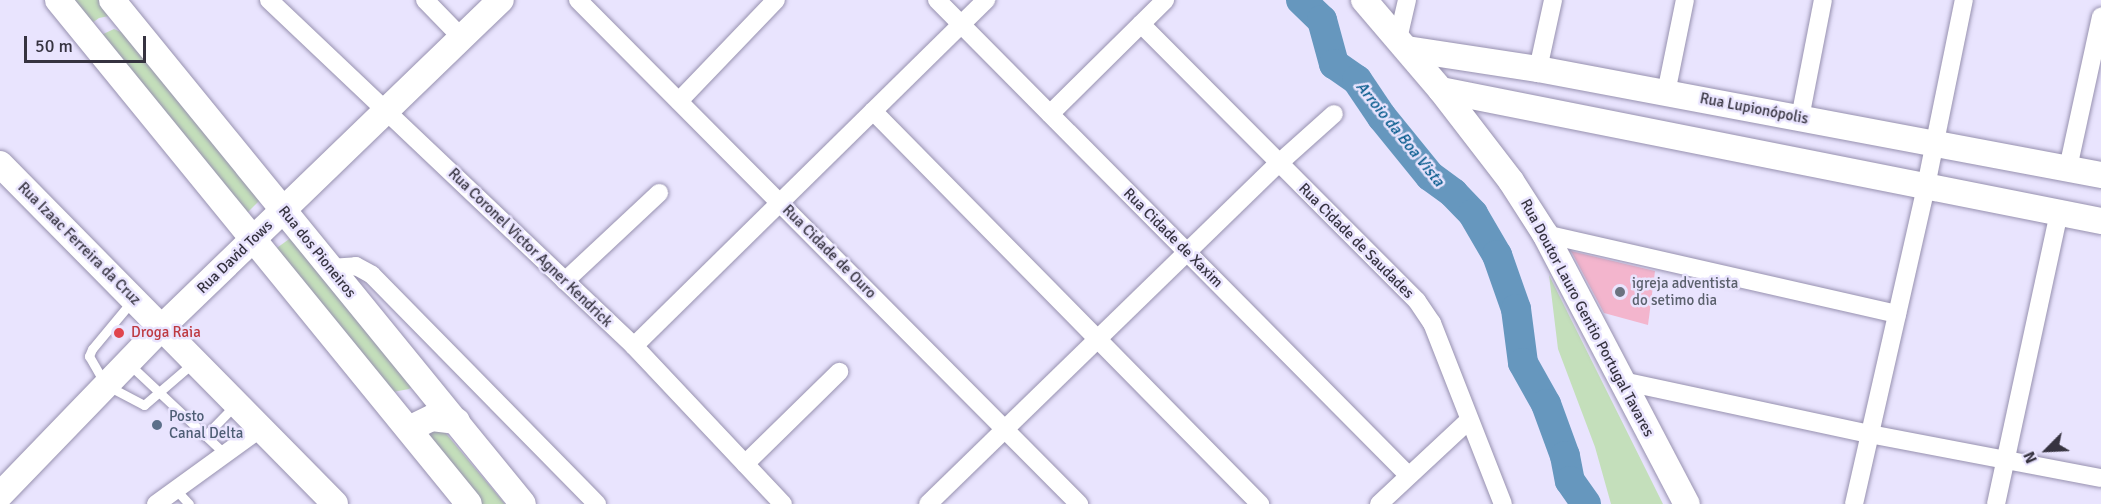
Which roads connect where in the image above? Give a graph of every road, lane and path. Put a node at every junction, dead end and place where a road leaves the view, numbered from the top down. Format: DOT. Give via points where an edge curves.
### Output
graph roads {
  1 [pos="58,0"];
  2 [pos="112,0"];
  3 [pos="269,0"];
  4 [pos="425,0"];
  5 [pos="501,0"];
  6 [pos="578,0"];
  7 [pos="776,0"];
  8 [pos="937,0"];
  9 [pos="986,0"];
  10 [pos="1165,0"];
  11 [pos="1364,0"];
  12 [pos="1407,0"];
  13 [pos="1552,0"];
  14 [pos="1685,0"];
  15 [pos="1823,0"];
  16 [pos="1964,0"];
  17 [pos="2101,17"];
  18 [pos="1141,24"];
  19 [pos="962,25"];
  20 [pos="134,28"];
  21 [pos="87,35"];
  22 [pos="461,37"];
  23 [pos="1402,44"];
  24 [pos="1538,69"];
  25 [pos="1441,90"];
  26 [pos="1666,93"];
  27 [pos="679,101"];
  28 [pos="385,110"];
  29 [pos="873,111"];
  30 [pos="1050,114"];
  31 [pos="1334,114"];
  32 [pos="1800,118"];
  33 [pos="1934,143"];
  34 [pos="0,164"];
  35 [pos="1278,164"];
  36 [pos="2068,168"];
  37 [pos="2101,175"];
  38 [pos="1926,186"];
  39 [pos="659,193"];
  40 [pos="779,202"];
  41 [pos="283,210"];
  42 [pos="2059,213"];
  43 [pos="2101,221"];
  44 [pos="1545,234"];
  45 [pos="252,239"];
  46 [pos="1188,253"];
  47 [pos="330,268"];
  48 [pos="565,281"];
  49 [pos="134,298"];
  50 [pos="1897,314"];
  51 [pos="162,327"];
  52 [pos="1099,339"];
  53 [pos="634,346"];
  54 [pos="195,362"];
  55 [pos="128,363"];
  56 [pos="839,372"];
  57 [pos="1622,381"];
  58 [pos="106,385"];
  59 [pos="428,386"];
  60 [pos="159,391"];
  61 [pos="381,394"];
  62 [pos="237,404"];
  63 [pos="1469,420"];
  64 [pos="457,421"];
  65 [pos="261,428"];
  66 [pos="409,429"];
  67 [pos="1005,430"];
  68 [pos="1870,434"];
  69 [pos="205,436"];
  70 [pos="225,454"];
  71 [pos="2005,460"];
  72 [pos="745,464"];
  73 [pos="1408,475"];
  74 [pos="2101,478"];
  75 [pos="176,490"];
  76 [pos="0,495"];
  77 [pos="156,504"];
  78 [pos="189,504"];
  79 [pos="335,504"];
  80 [pos="469,504"];
  81 [pos="523,504"];
  82 [pos="597,504"];
  83 [pos="783,504"];
  84 [pos="928,504"];
  85 [pos="1079,504"];
  86 [pos="1260,504"];
  87 [pos="1379,504"];
  88 [pos="1503,504"];
  89 [pos="1687,504"];
  90 [pos="1854,504"];
  91 [pos="1996,504"];
  1 -- 21 [label="street"];
  2 -- 20 [label="street, Rua dos Pioneiros"];
  3 -- 28 [label="street, Rua Coronel Victor Agner Kendrick"];
  4 -- 22 [label="street"];
  5 -- 22 [label="street, Rua David Tows"];
  6 -- 27 [label="street, Rua Cidade de Ouro"];
  7 -- 27 [label="street"];
  8 -- 19 [label="street, Rua Cidade de Xaxim"];
  9 -- 19 [label="street"];
  10 -- 18 [label="street"];
  11 -- 23 [label="street, Rua Doutor Lauro Gentio Portugal Tavares"];
  12 -- 23 [label="street"];
  13 -- 24 [label="street"];
  14 -- 26 [label="street"];
  15 -- 32 [label="street"];
  16 -- 33 [label="street"];
  17 -- 36 [label="street"];
  18 -- 30 [label="street"];
  18 -- 35 [label="street, Rua Cidade de Saudades"];
  19 -- 29 [label="street"];
  19 -- 30 [label="street, Rua Cidade de Xaxim"];
  20 -- 21 [label="street" via="111,25"];
  20 -- 41 [label="street, Rua dos Pioneiros"];
  21 -- 45 [label="street"];
  22 -- 28 [label="street, Rua David Tows"];
  23 -- 24 [label="street, Rua Lupionópolis"];
  23 -- 25 [label="street, Rua Doutor Lauro Gentio Portugal Tavares"];
  24 -- 26 [label="street, Rua Lupionópolis"];
  25 -- 38 [label="street"];
  25 -- 44 [label="street, Rua Doutor Lauro Gentio Portugal Tavares" via="1511,181"];
  26 -- 32 [label="street, Rua Lupionópolis"];
  27 -- 40 [label="street, Rua Cidade de Ouro"];
  28 -- 41 [label="street, Rua David Tows"];
  28 -- 48 [label="street, Rua Coronel Victor Agner Kendrick"];
  29 -- 40 [label="street"];
  29 -- 52 [label="street"];
  30 -- 46 [label="street, Rua Cidade de Xaxim"];
  31 -- 35 [label="street"];
  32 -- 33 [label="street, Rua Lupionópolis"];
  33 -- 36 [label="street, Rua Lupionópolis"];
  33 -- 38 [label="street"];
  34 -- 49 [label="street, Rua Izaac Ferreira da Cruz"];
  35 -- 46 [label="street"];
  35 -- 63 [label="street, Rua Cidade de Saudades" via="1417,301 1432,323"];
  36 -- 37 [label="street, Rua Lupionópolis"];
  38 -- 42 [label="street"];
  38 -- 50 [label="street"];
  39 -- 48 [label="street"];
  40 -- 53 [label="street"];
  40 -- 67 [label="street, Rua Cidade de Ouro"];
  41 -- 45 [label="street, Rua David Tows"];
  41 -- 47 [label="street, Rua dos Pioneiros"];
  42 -- 43 [label="street"];
  42 -- 71 [label="street"];
  44 -- 50 [label="street"];
  44 -- 57 [label="street, Rua Doutor Lauro Gentio Portugal Tavares"];
  45 -- 51 [label="street, Rua David Tows"];
  45 -- 61 [label="street"];
  46 -- 52 [label="street"];
  46 -- 73 [label="street, Rua Cidade de Xaxim"];
  47 -- 59 [label="street, Rua dos Pioneiros"];
  47 -- 82 [label="street" via="356,266 372,275"];
  48 -- 53 [label="street, Rua Coronel Victor Agner Kendrick"];
  49 -- 51 [label="street, Rua Izaac Ferreira da Cruz"];
  49 -- 58 [label="lane" via="89,356"];
  50 -- 68 [label="street"];
  51 -- 54 [label="street, Rua Izaac Ferreira da Cruz"];
  51 -- 55 [label="street, Rua David Tows"];
  52 -- 67 [label="street"];
  52 -- 86 [label="street"];
  53 -- 72 [label="street, Rua Coronel Victor Agner Kendrick"];
  54 -- 60 [label="lane"];
  54 -- 62 [label="street, Rua Izaac Ferreira da Cruz"];
  55 -- 58 [label="street, Rua David Tows"];
  55 -- 60 [label="lane"];
  56 -- 72 [label="street"];
  57 -- 68 [label="street"];
  57 -- 89 [label="street, Rua Doutor Lauro Gentio Portugal Tavares"];
  58 -- 60 [label="lane" via="144,405"];
  58 -- 76 [label="street, Rua David Tows"];
  59 -- 61 [label="street" via="405,398"];
  59 -- 64 [label="street, Rua dos Pioneiros"];
  60 -- 69 [label="lane"];
  61 -- 66 [label="street"];
  62 -- 65 [label="street, Rua Izaac Ferreira da Cruz"];
  62 -- 69 [label="lane"];
  63 -- 73 [label="street"];
  63 -- 88 [label="street, Rua Cidade de Saudades"];
  64 -- 66 [label="street" via="432,418"];
  64 -- 81 [label="street, Rua dos Pioneiros"];
  65 -- 70 [label="street"];
  65 -- 79 [label="street, Rua Izaac Ferreira da Cruz"];
  66 -- 80 [label="street"];
  67 -- 84 [label="street"];
  67 -- 85 [label="street, Rua Cidade de Ouro"];
  68 -- 71 [label="street"];
  68 -- 90 [label="street"];
  69 -- 70 [label="lane"];
  70 -- 75 [label="street"];
  71 -- 74 [label="street"];
  71 -- 91 [label="street"];
  72 -- 83 [label="street, Rua Coronel Victor Agner Kendrick"];
  73 -- 87 [label="street"];
  75 -- 77 [label="street"];
  75 -- 78 [label="lane"];
}
